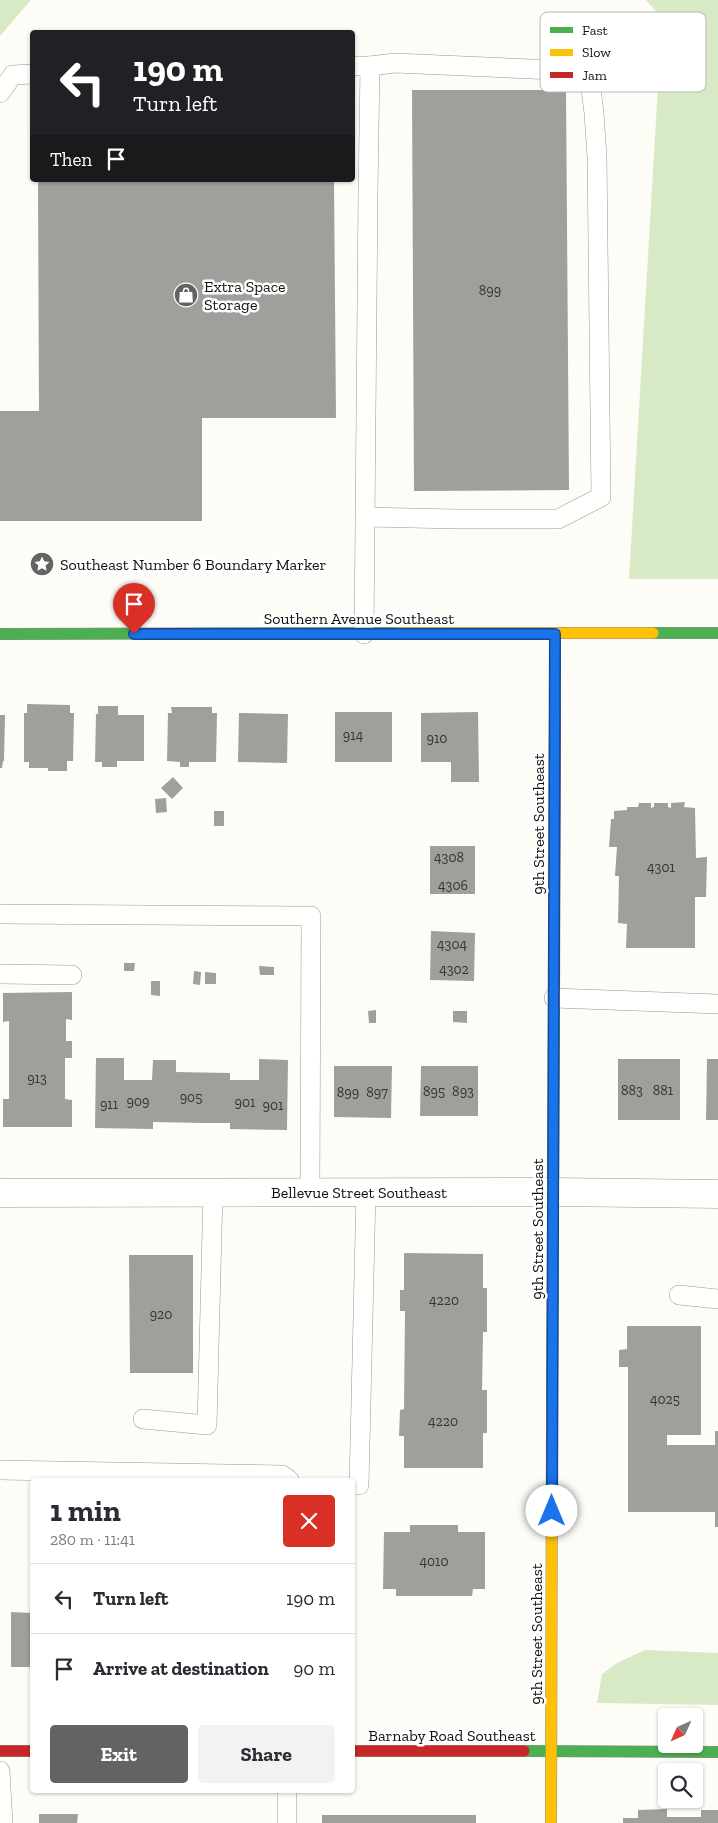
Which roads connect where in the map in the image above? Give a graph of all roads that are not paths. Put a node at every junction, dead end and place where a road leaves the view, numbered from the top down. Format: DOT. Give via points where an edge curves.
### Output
graph roads {
  1 [pos="361,66"];
  2 [pos="540,70"];
  3 [pos="30,74"];
  4 [pos="591,92"];
  5 [pos="0,93"];
  6 [pos="366,516"];
  7 [pos="718,633"];
  8 [pos="0,634"];
  9 [pos="364,634"];
  10 [pos="555,634"];
  11 [pos="0,914"];
  12 [pos="0,974"];
  13 [pos="72,975"];
  14 [pos="554,998"];
  15 [pos="718,1004"];
  16 [pos="213,1192"];
  17 [pos="310,1192"];
  18 [pos="366,1192"];
  19 [pos="553,1192"];
  20 [pos="0,1193"];
  21 [pos="718,1194"];
  22 [pos="679,1295"];
  23 [pos="718,1298"];
  24 [pos="143,1419"];
  25 [pos="0,1470"];
  26 [pos="285,1478"];
  27 [pos="359,1486"];
  28 [pos="0,1751"];
  29 [pos="30,1751"];
  30 [pos="355,1751"];
  31 [pos="552,1752"];
  32 [pos="718,1752"];
  33 [pos="0,1771"];
  34 [pos="287,1793"];
  35 [pos="3,1823"];
  36 [pos="287,1823"];
  37 [pos="551,1823"];
  1 -- 2 [label="lane" via="395,64"];
  1 -- 6 [label="lane" via="368,193"];
  3 -- 5 [label="lane" via="13,75"];
  4 -- 6 [label="lane" via="598,157 600,497 558,519"];
  6 -- 9 [label="lane"];
  7 -- 10 [label="street, Southern Avenue Southeast"];
  8 -- 9 [label="street, Southern Avenue Southeast"];
  9 -- 10 [label="street, Southern Avenue Southeast"];
  10 -- 14 [label="street, 9th Street Southeast"];
  11 -- 17 [label="lane" via="311,916"];
  12 -- 13 [label="lane"];
  14 -- 15 [label="lane"];
  14 -- 19 [label="street, 9th Street Southeast"];
  16 -- 17 [label="street, Bellevue Street Southeast"];
  16 -- 20 [label="street, Bellevue Street Southeast"];
  16 -- 24 [label="lane" via="207,1425"];
  17 -- 18 [label="street, Bellevue Street Southeast"];
  18 -- 19 [label="street, Bellevue Street Southeast"];
  18 -- 27 [label="lane"];
  19 -- 21 [label="street, Bellevue Street Southeast"];
  19 -- 31 [label="street, 9th Street Southeast"];
  22 -- 23 [label="lane"];
  25 -- 26 [label="lane"];
  28 -- 29 [label="street"];
  30 -- 31 [label="street, Barnaby Road Southeast"];
  31 -- 32 [label="street, Barnaby Road Southeast"];
  31 -- 37 [label="street, 9th Street Southeast"];
  33 -- 35 [label="lane"];
  34 -- 36 [label="lane"];
}
